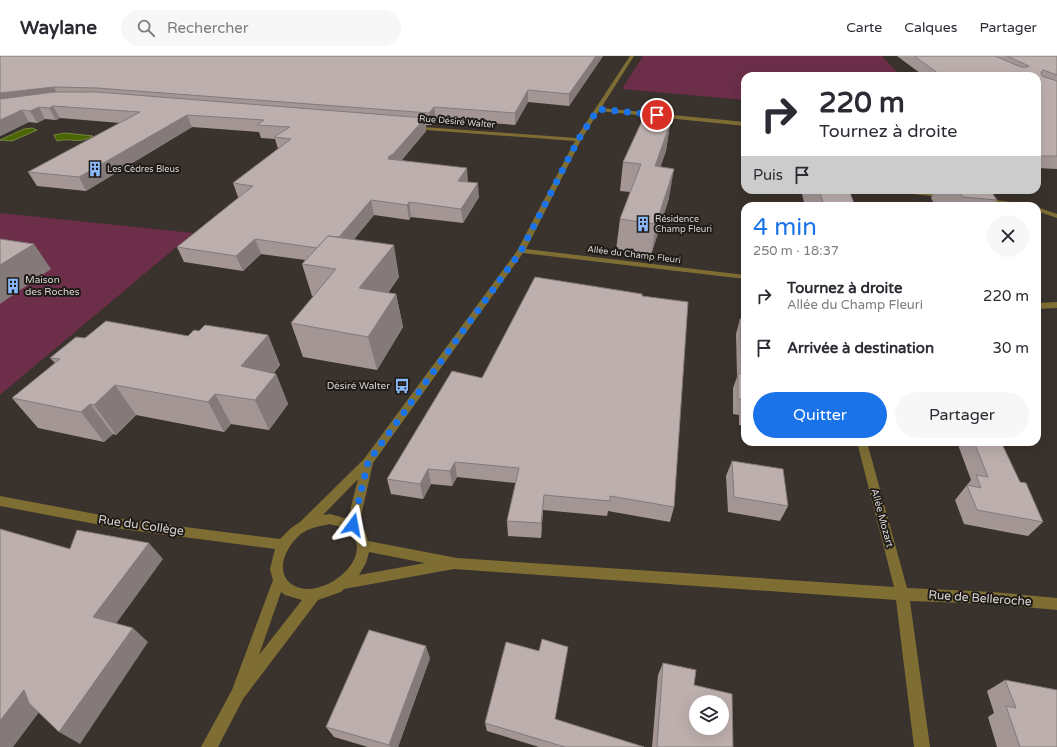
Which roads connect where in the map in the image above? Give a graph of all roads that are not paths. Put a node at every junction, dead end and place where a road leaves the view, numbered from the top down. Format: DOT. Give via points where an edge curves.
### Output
graph roads {
  1 [pos="632,56"];
  2 [pos="598,109"];
  3 [pos="741,124"];
  4 [pos="402,126"];
  5 [pos="578,140"];
  6 [pos="930,194"];
  7 [pos="955,197"];
  8 [pos="971,199"];
  9 [pos="994,202"];
  10 [pos="1041,211"];
  11 [pos="1057,216"];
  12 [pos="521,251"];
  13 [pos="741,277"];
  14 [pos="1057,305"];
  15 [pos="1041,306"];
  16 [pos="863,446"];
  17 [pos="368,462"];
  18 [pos="0,501"];
  19 [pos="353,525"];
  20 [pos="304,526"];
  21 [pos="283,545"];
  22 [pos="364,546"];
  23 [pos="456,564"];
  24 [pos="279,580"];
  25 [pos="345,583"];
  26 [pos="902,594"];
  27 [pos="314,595"];
  28 [pos="1057,604"];
  29 [pos="238,694"];
  30 [pos="209,747"];
  31 [pos="922,747"];
  1 -- 2 [label="street"];
  2 -- 3 [label="street"];
  2 -- 5 [label="street"];
  4 -- 5 [label="street, Rue Désiré Walter"];
  5 -- 12 [label="street"];
  6 -- 7 [label="street"];
  8 -- 9 [label="street"];
  10 -- 11 [label="street"];
  12 -- 13 [label="street, Allée du Champ Fleuri"];
  12 -- 17 [label="street"];
  14 -- 15 [label="street"];
  16 -- 26 [label="street, Allée Mozart"];
  17 -- 19 [label="street"];
  17 -- 20 [label="street"];
  18 -- 21 [label="street, Rue du Collège" via="122,524"];
  19 -- 20 [label="street" via="342,520 330,519"];
  19 -- 22 [label="street" via="361,534"];
  20 -- 21 [label="street" via="292,534"];
  21 -- 24 [label="street" via="277,557 276,569"];
  22 -- 23 [label="street"];
  22 -- 25 [label="street" via="363,559"];
  23 -- 25 [label="street"];
  23 -- 26 [label="street, Rue de Belleroche"];
  24 -- 27 [label="street" via="287,589 299,594"];
  24 -- 29 [label="street"];
  25 -- 27 [label="street" via="330,591"];
  26 -- 28 [label="street, Rue de Belleroche"];
  26 -- 31 [label="street, Allée Mozart"];
  27 -- 29 [label="street"];
  29 -- 30 [label="street"];
}
